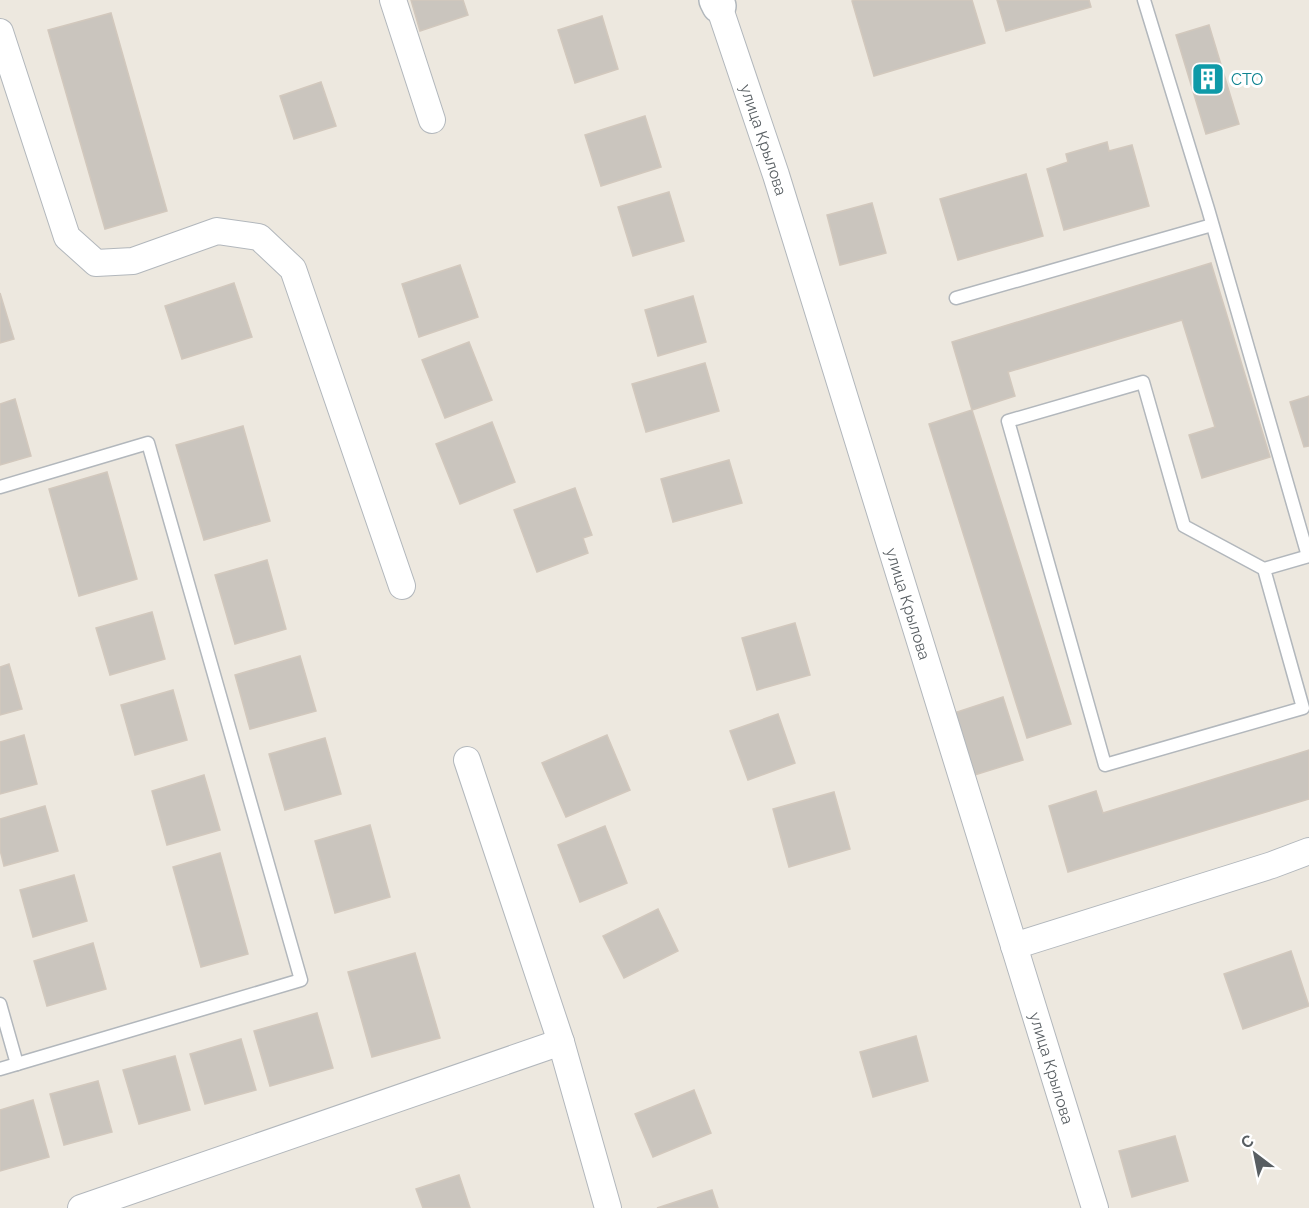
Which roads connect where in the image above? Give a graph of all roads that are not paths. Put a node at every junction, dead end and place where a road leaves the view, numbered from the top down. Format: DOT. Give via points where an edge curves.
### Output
graph roads {
  1 [pos="393,0"];
  2 [pos="1144,0"];
  3 [pos="721,3"];
  4 [pos="0,32"];
  5 [pos="432,120"];
  6 [pos="1212,225"];
  7 [pos="956,298"];
  8 [pos="0,487"];
  9 [pos="1309,556"];
  10 [pos="1264,569"];
  11 [pos="402,586"];
  12 [pos="466,760"];
  13 [pos="1309,850"];
  14 [pos="1014,946"];
  15 [pos="0,1004"];
  16 [pos="561,1042"];
  17 [pos="17,1064"];
  18 [pos="0,1069"];
  19 [pos="81,1208"];
  20 [pos="608,1208"];
  21 [pos="1095,1208"];
  1 -- 5 [label="street"];
  2 -- 6 [label="lane"];
  3 -- 14 [label="street, улица Крылова"];
  4 -- 11 [label="street" via="67,237 96,262 134,261 217,231 260,237 293,269"];
  6 -- 7 [label="lane"];
  6 -- 9 [label="lane"];
  8 -- 17 [label="lane" via="148,442 301,980"];
  9 -- 10 [label="lane"];
  10 -- 10 [label="lane" via="1303,708 1105,765 1008,421 1143,382 1184,526"];
  12 -- 16 [label="street"];
  13 -- 14 [label="street"];
  14 -- 21 [label="street, улица Крылова"];
  15 -- 17 [label="lane"];
  16 -- 19 [label="street"];
  16 -- 20 [label="street"];
  17 -- 18 [label="lane"];
}
